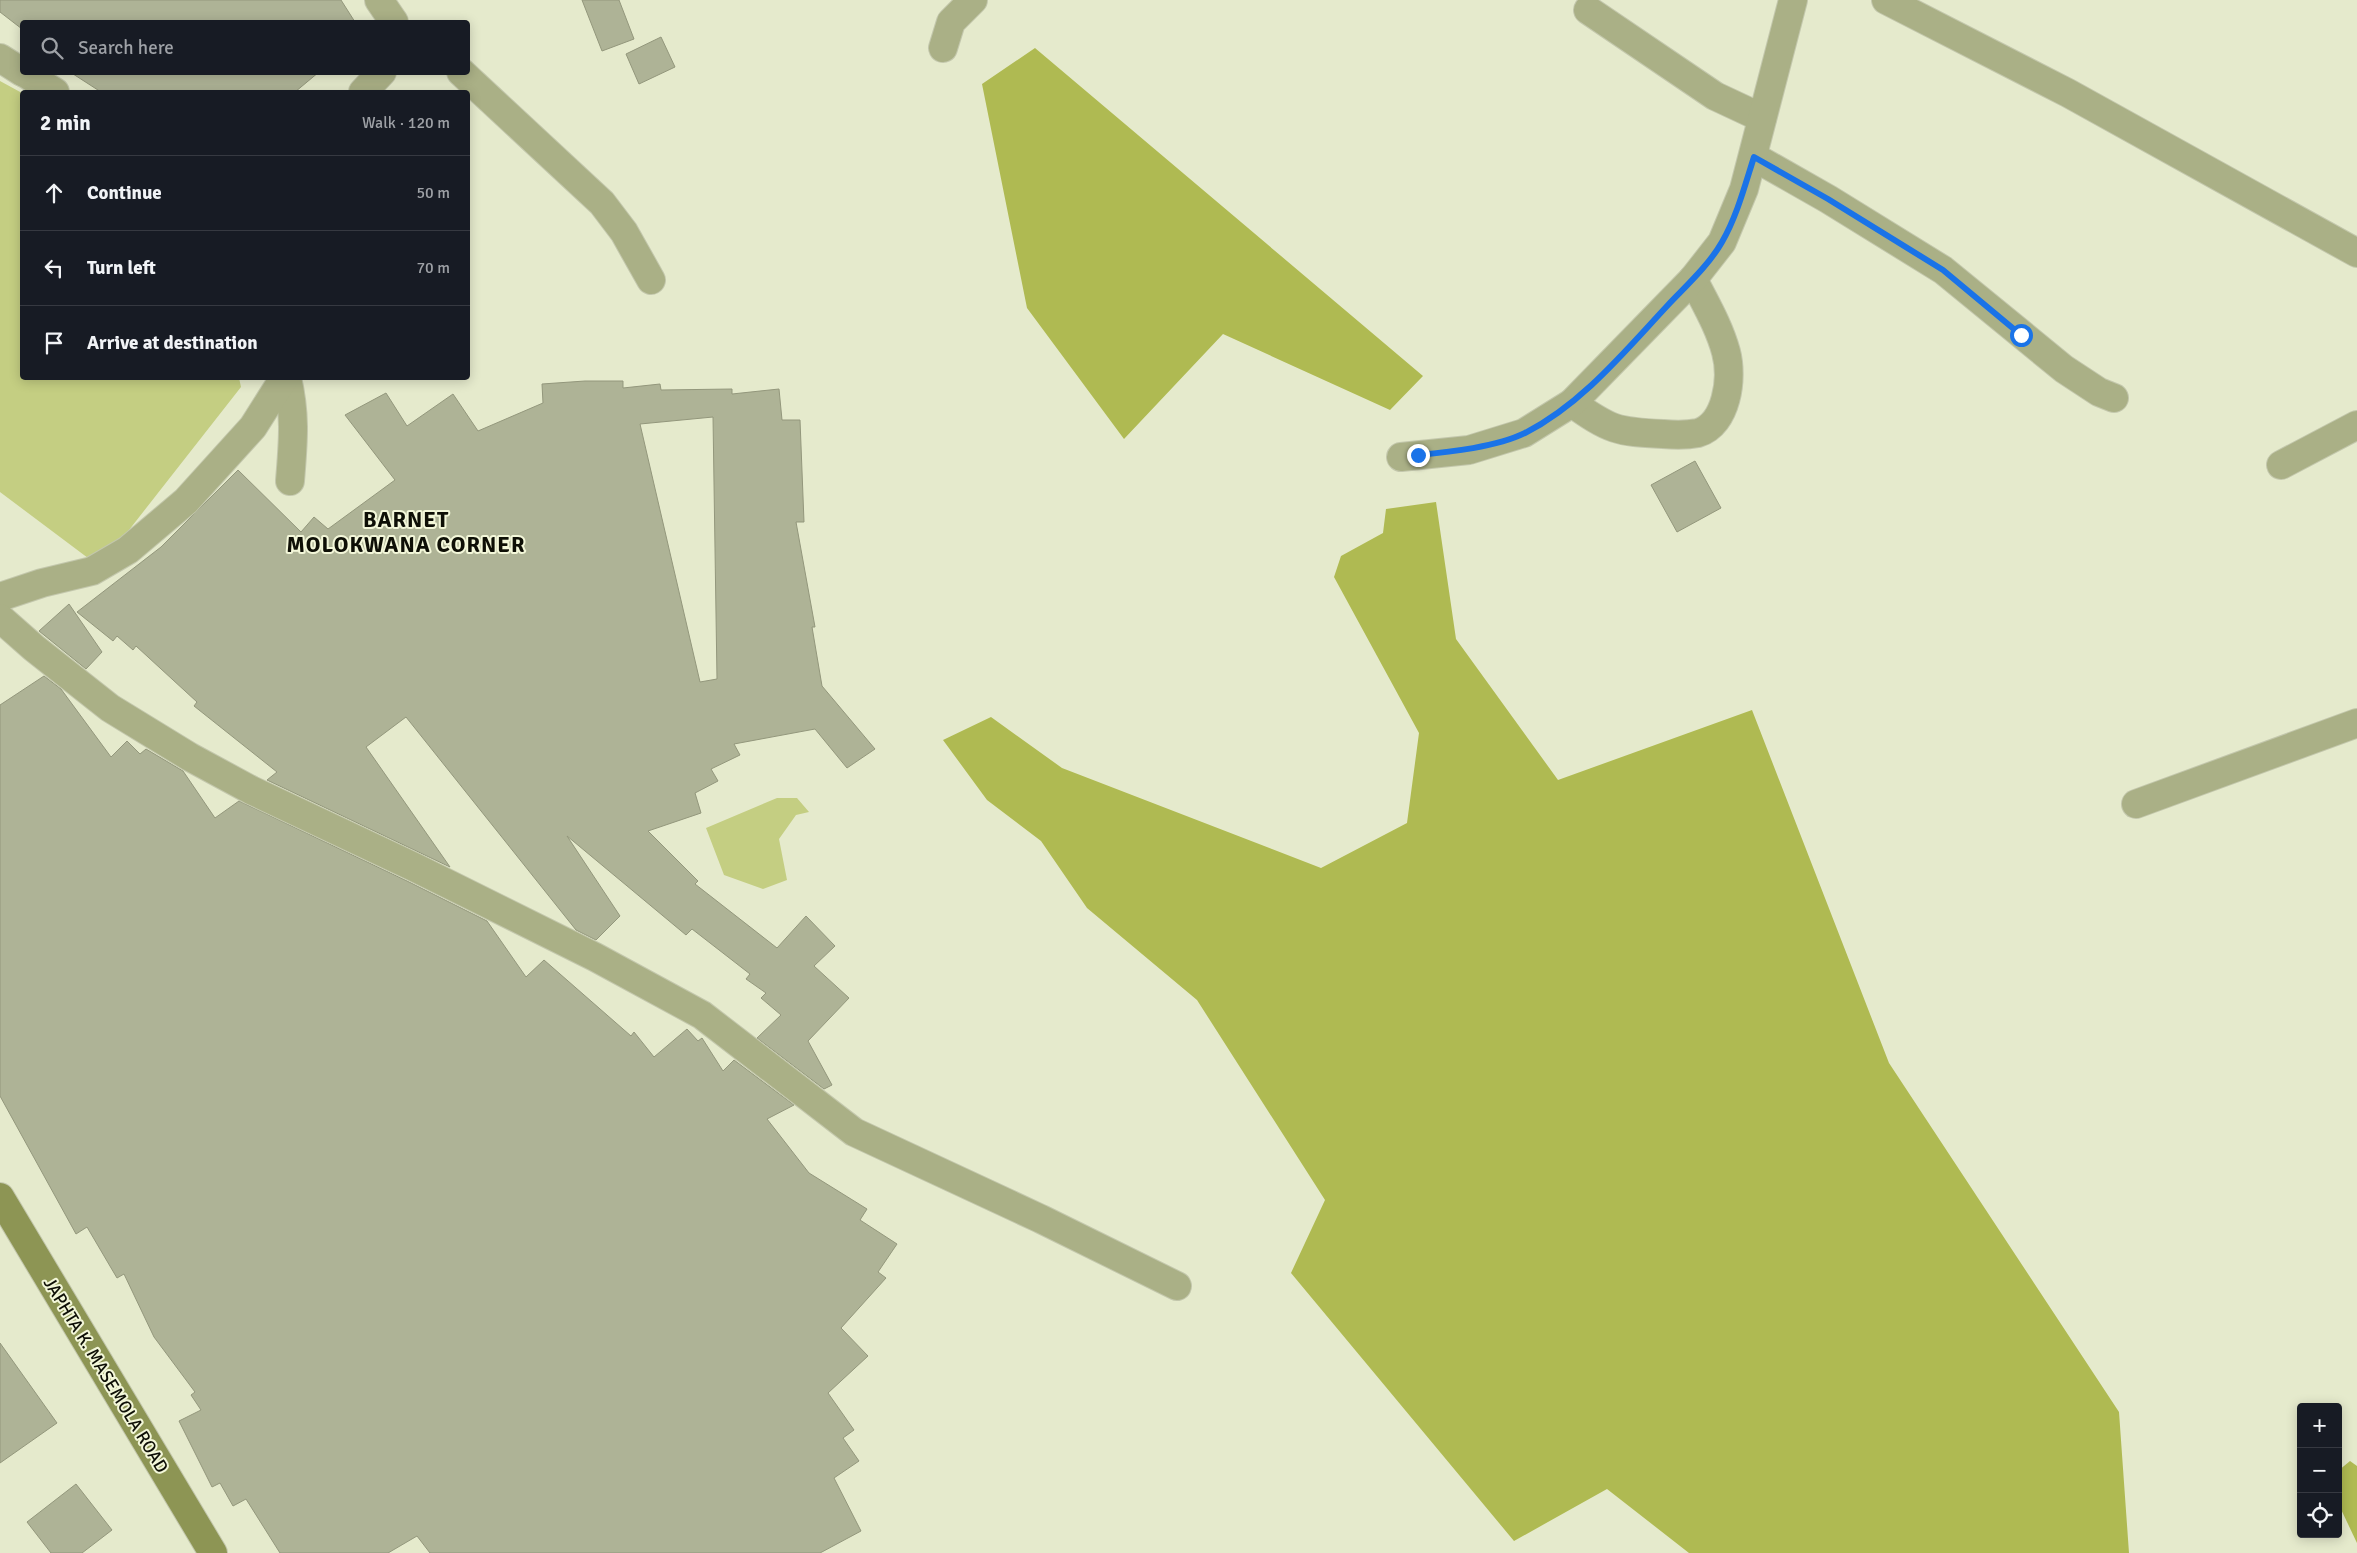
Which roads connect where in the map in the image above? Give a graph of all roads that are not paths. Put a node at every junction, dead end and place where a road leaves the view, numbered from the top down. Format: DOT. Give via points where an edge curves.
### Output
graph roads {
  1 [pos="379,0"];
  2 [pos="974,0"];
  3 [pos="1794,0"];
  4 [pos="1886,0"];
  5 [pos="1588,10"];
  6 [pos="393,20"];
  7 [pos="943,48"];
  8 [pos="0,58"];
  9 [pos="20,70"];
  10 [pos="28,75"];
  11 [pos="379,75"];
  12 [pos="463,75"];
  13 [pos="52,90"];
  14 [pos="365,90"];
  15 [pos="1762,118"];
  16 [pos="1754,157"];
  17 [pos="2357,253"];
  18 [pos="1693,279"];
  19 [pos="651,280"];
  20 [pos="285,380"];
  21 [pos="287,380"];
  22 [pos="2114,398"];
  23 [pos="1572,403"];
  24 [pos="2357,425"];
  25 [pos="1402,457"];
  26 [pos="2281,465"];
  27 [pos="290,481"];
  28 [pos="0,597"];
  29 [pos="0,618"];
  30 [pos="2357,723"];
  31 [pos="2136,804"];
  32 [pos="0,1197"];
  33 [pos="1177,1286"];
  34 [pos="213,1553"];
  1 -- 6 [label="street"];
  2 -- 7 [label="street" via="951,22"];
  3 -- 15 [label="street"];
  4 -- 17 [label="street" via="2068,93"];
  5 -- 15 [label="street" via="1715,96"];
  8 -- 9 [label="street"];
  10 -- 13 [label="street"];
  11 -- 14 [label="street"];
  12 -- 19 [label="street" via="602,203 624,232"];
  15 -- 16 [label="street"];
  16 -- 18 [label="street" via="1722,242"];
  16 -- 22 [label="street" via="1943,270 2064,369"];
  18 -- 23 [label="street"];
  18 -- 23 [label="street" via="1716,324 1728,364 1725,402 1710,426 1698,433 1624,432 1602,424"];
  20 -- 28 [label="street" via="253,427 186,501 128,550 92,571"];
  21 -- 27 [label="street" via="294,405"];
  23 -- 25 [label="street" via="1524,434 1469,450"];
  24 -- 26 [label="street"];
  29 -- 33 [label="street" via="110,708 190,758 595,957 702,1015 854,1132"];
  30 -- 31 [label="street"];
  32 -- 34 [label="main road, JAPHTA K. MASEMOLA ROAD"];
}
